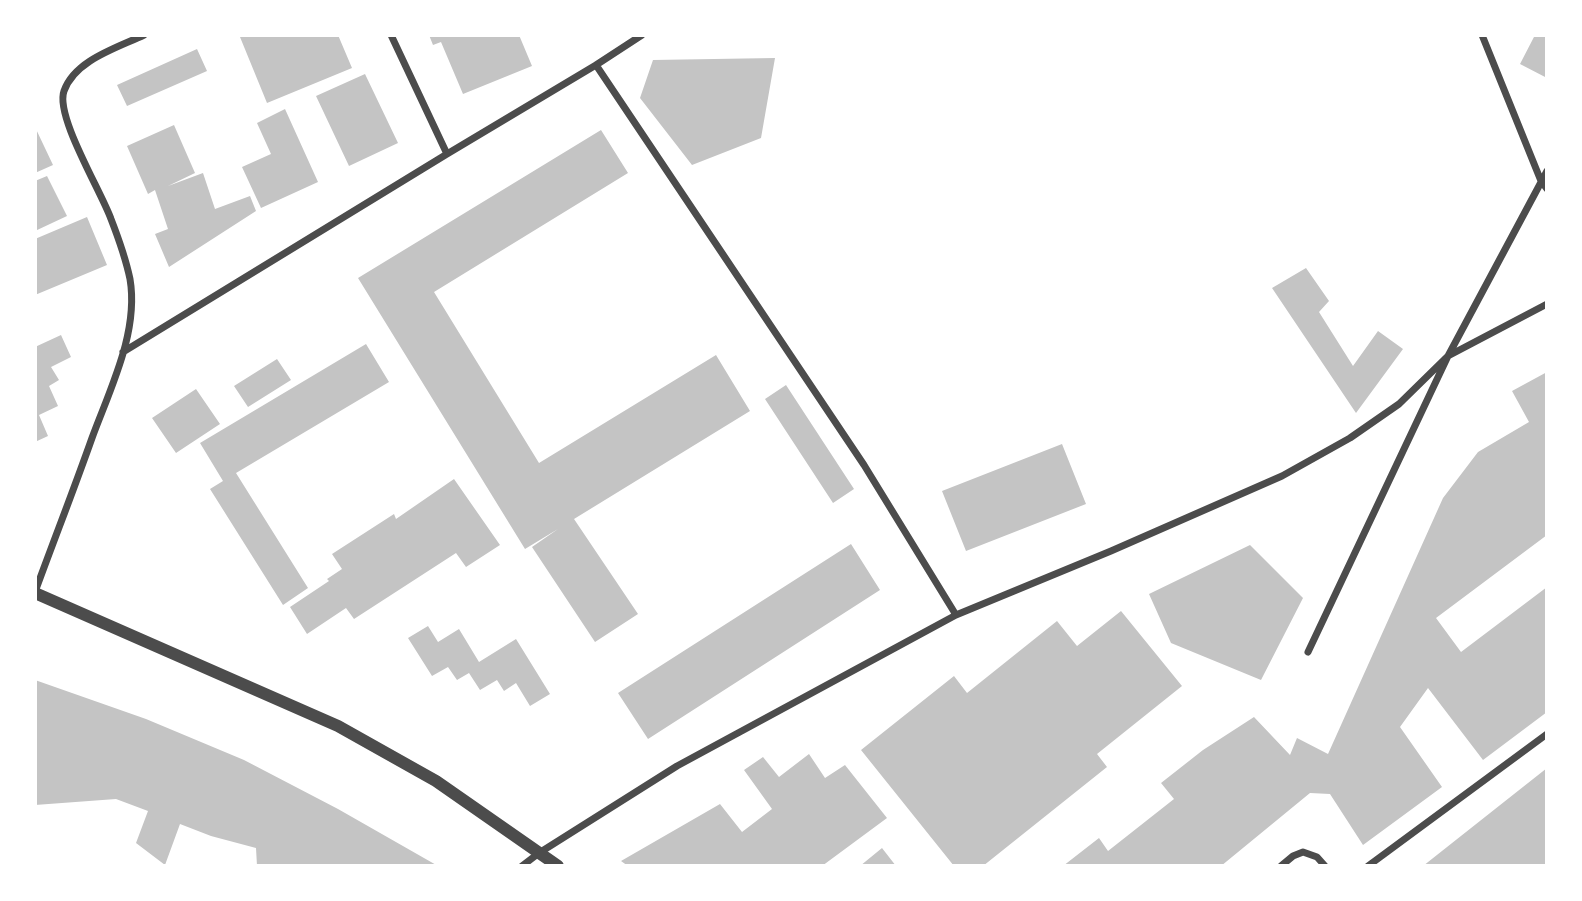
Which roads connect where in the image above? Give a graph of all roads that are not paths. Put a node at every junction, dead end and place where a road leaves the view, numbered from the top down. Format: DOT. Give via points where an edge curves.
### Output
graph roads {
  1 [pos="144,35"];
  2 [pos="391,35"];
  3 [pos="642,35"];
  4 [pos="1482,35"];
  5 [pos="596,65"];
  6 [pos="447,154"];
  7 [pos="1547,171"];
  8 [pos="1541,181"];
  9 [pos="1547,189"];
  10 [pos="1547,304"];
  11 [pos="123,352"];
  12 [pos="1448,356"];
  13 [pos="35,592"];
  14 [pos="956,615"];
  15 [pos="1308,652"];
  16 [pos="1547,734"];
  17 [pos="539,853"];
  18 [pos="522,866"];
  19 [pos="558,866"];
  20 [pos="1281,866"];
  21 [pos="1325,866"];
  22 [pos="1368,866"];
  1 -- 11 [label="street" via="77,71 63,93 62,107 111,219 129,276 132,308"];
  2 -- 6 [label="street"];
  3 -- 5 [label="street"];
  4 -- 8 [label="street"];
  5 -- 6 [label="street"];
  5 -- 14 [label="street" via="864,465"];
  6 -- 11 [label="street"];
  7 -- 8 [label="street"];
  8 -- 9 [label="street"];
  8 -- 12 [label="street"];
  10 -- 12 [label="street"];
  11 -- 13 [label="street"];
  12 -- 14 [label="street" via="1399,404 1282,476"];
  12 -- 15 [label="street"];
  13 -- 17 [label="street" via="338,726 436,781"];
  14 -- 17 [label="street" via="677,766"];
  16 -- 22 [label="street"];
  17 -- 18 [label="street"];
  17 -- 19 [label="street"];
  20 -- 21 [label="street" via="1303,852"];
}
